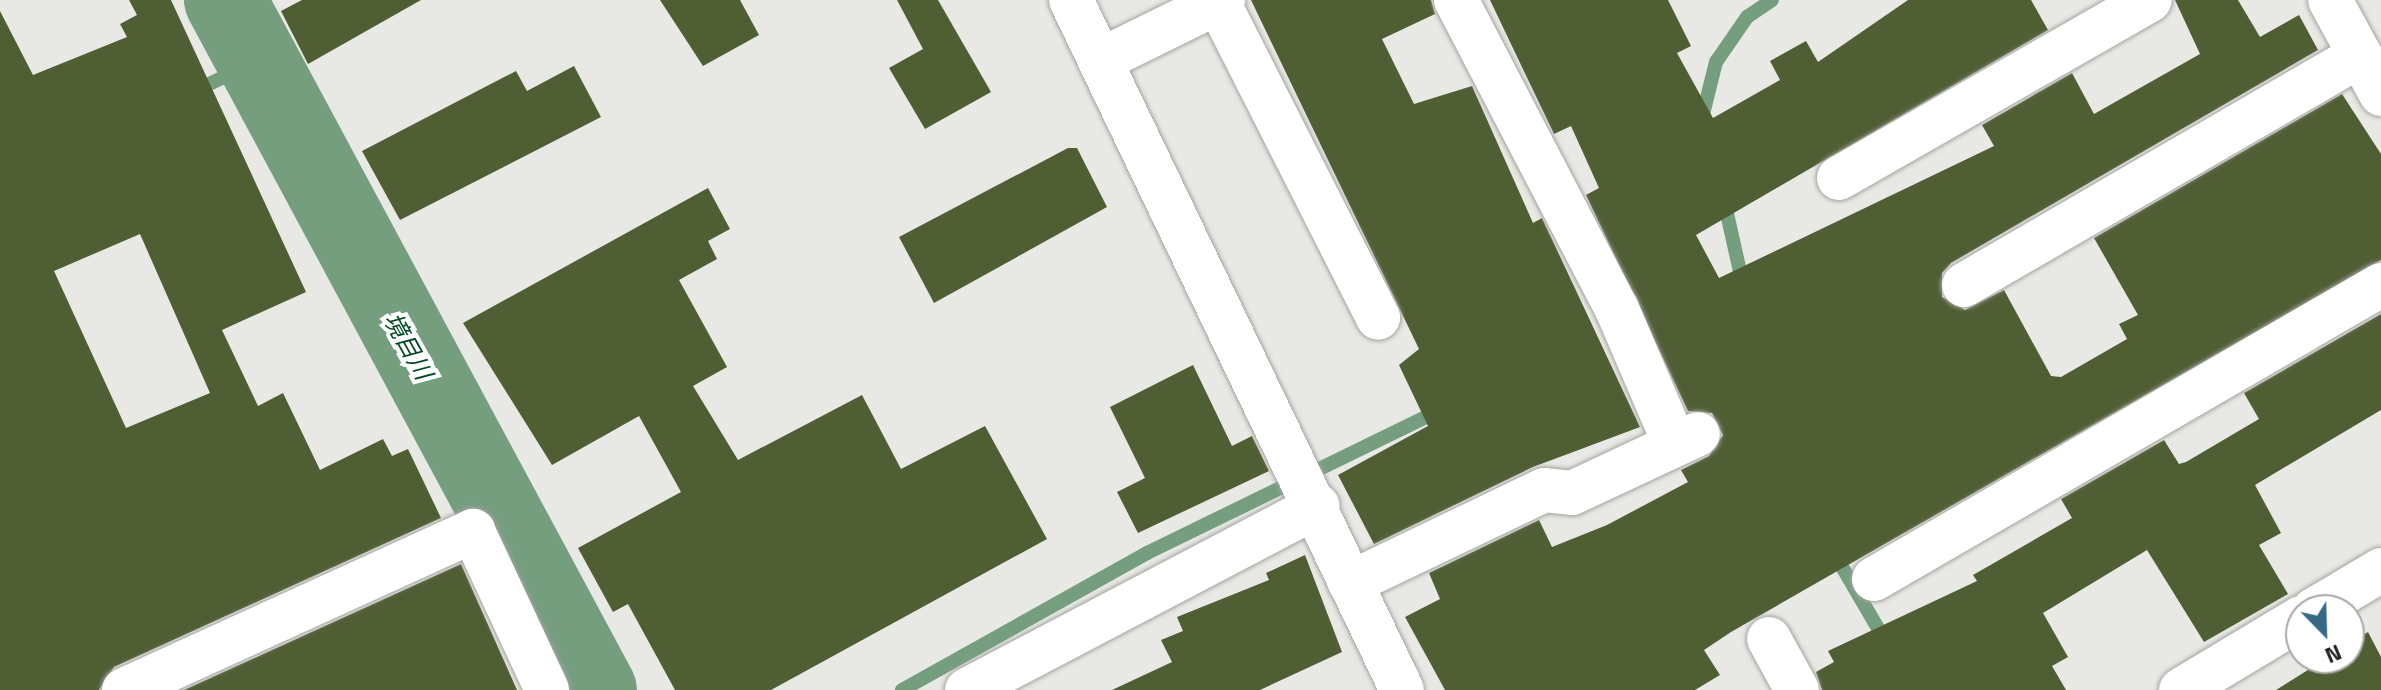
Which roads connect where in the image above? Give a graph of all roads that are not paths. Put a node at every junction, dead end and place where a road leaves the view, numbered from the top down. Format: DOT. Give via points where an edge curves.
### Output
graph roads {
  1 [pos="1071,0"];
  2 [pos="1456,0"];
  3 [pos="2150,0"];
  4 [pos="2330,0"];
  5 [pos="1220,1"];
  6 [pos="2360,55"];
  7 [pos="1101,60"];
  8 [pos="2381,94"];
  9 [pos="1839,178"];
  10 [pos="1964,285"];
  11 [pos="2381,285"];
  12 [pos="1378,318"];
  13 [pos="1308,486"];
  14 [pos="2381,570"];
  15 [pos="1874,579"];
  16 [pos="1350,583"];
  17 [pos="2341,594"];
  18 [pos="2285,628"];
  19 [pos="1769,639"];
  20 [pos="124,690"];
  21 [pos="547,690"];
  22 [pos="967,690"];
  23 [pos="1402,690"];
  24 [pos="1797,690"];
  25 [pos="2181,690"];
  1 -- 7 [label="street"];
  2 -- 16 [label="street" via="1687,439 1572,493 1544,490"];
  3 -- 9 [label="street"];
  4 -- 6 [label="street"];
  5 -- 7 [label="street"];
  5 -- 12 [label="street"];
  6 -- 8 [label="street"];
  6 -- 10 [label="street"];
  7 -- 13 [label="street"];
  11 -- 15 [label="street"];
  13 -- 16 [label="street"];
  13 -- 22 [label="street"];
  14 -- 17 [label="street"];
  16 -- 23 [label="street"];
  18 -- 25 [label="street"];
  19 -- 24 [label="street"];
  20 -- 21 [label="street" via="473,531"];
}
